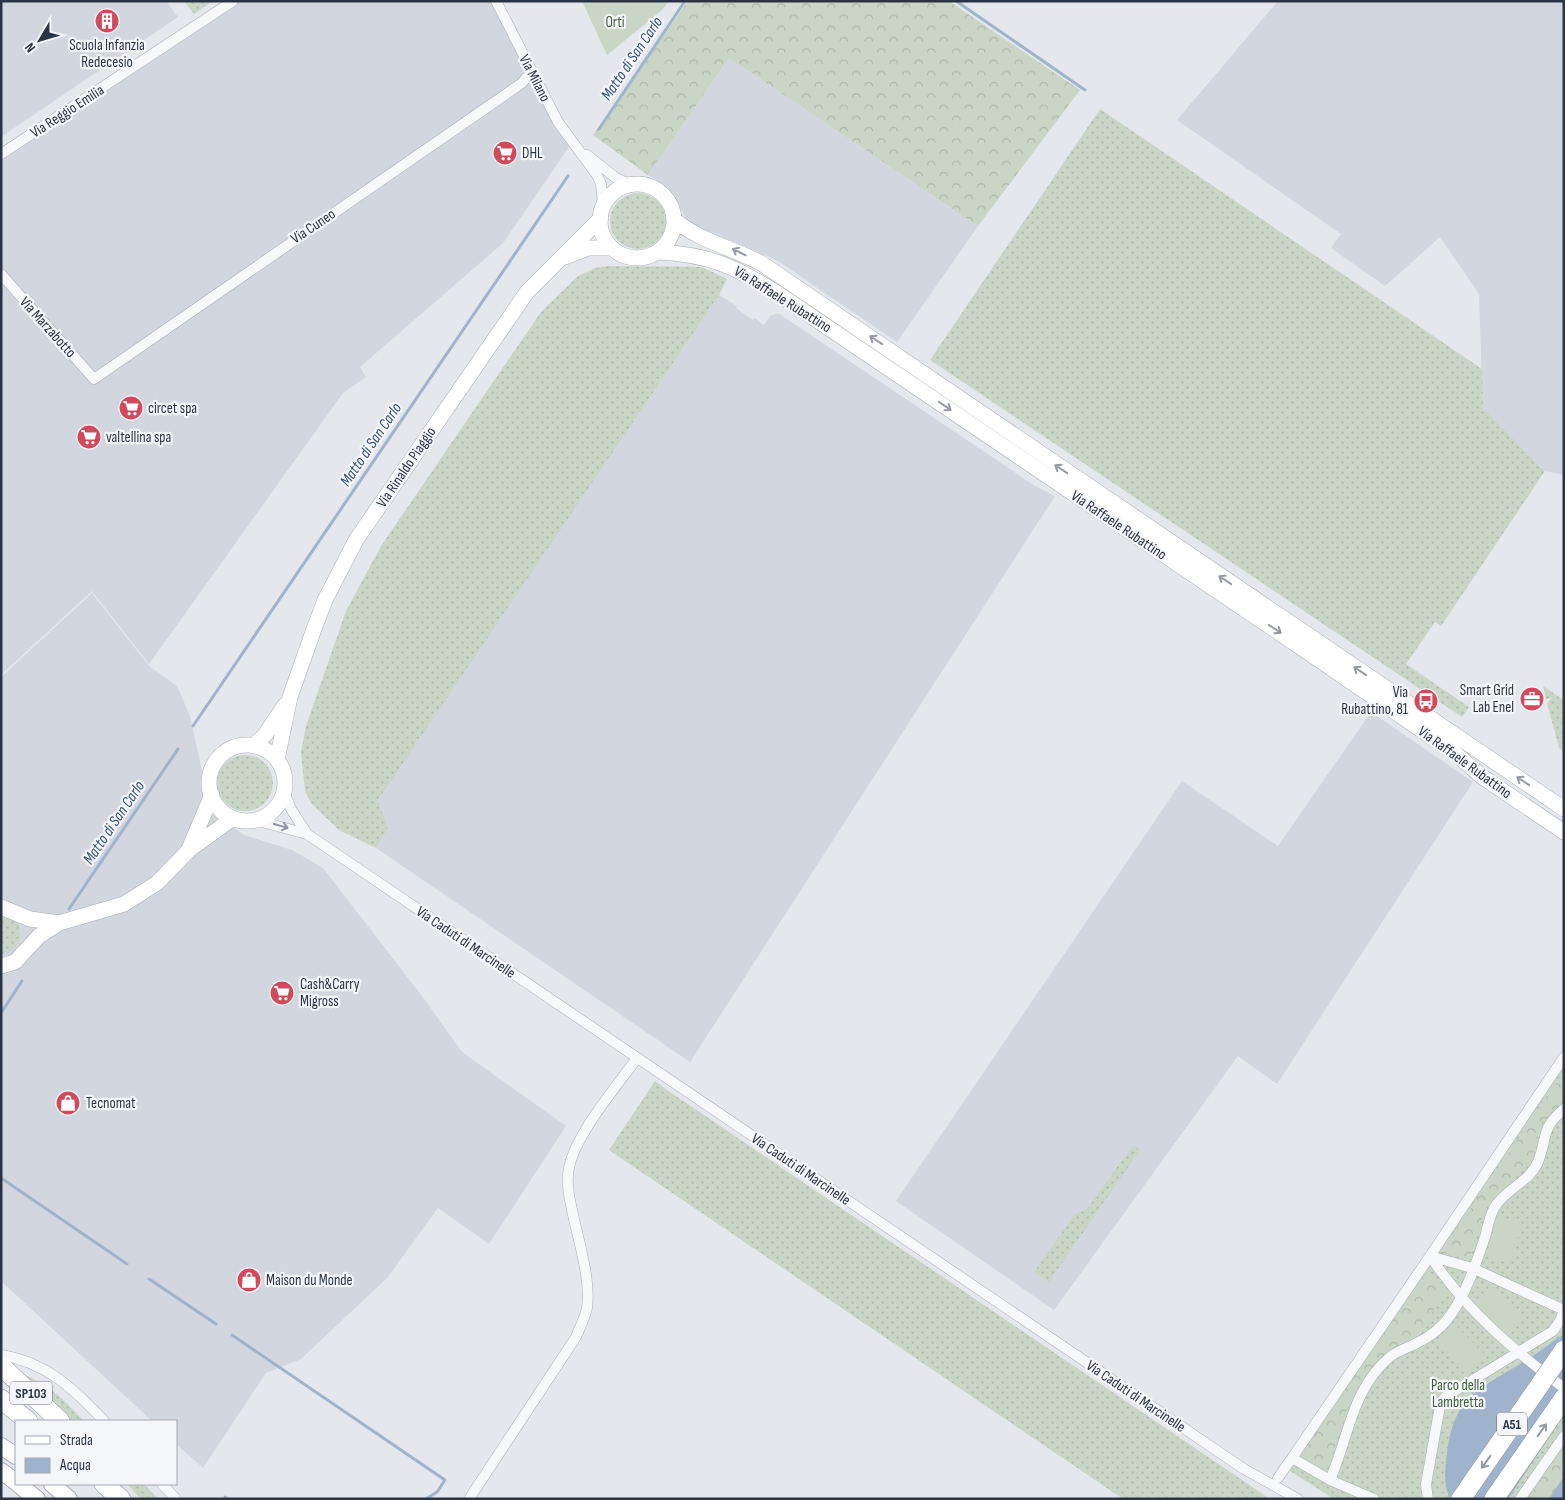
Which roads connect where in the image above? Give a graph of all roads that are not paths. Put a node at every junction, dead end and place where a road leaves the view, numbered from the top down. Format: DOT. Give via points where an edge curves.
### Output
graph roads {
  1 [pos="233,1"];
  2 [pos="496,1"];
  3 [pos="533,77"];
  4 [pos="580,150"];
  5 [pos="1,154"];
  6 [pos="632,185"];
  7 [pos="602,212"];
  8 [pos="675,220"];
  9 [pos="612,248"];
  10 [pos="658,252"];
  11 [pos="559,260"];
  12 [pos="1,274"];
  13 [pos="94,379"];
  14 [pos="290,697"];
  15 [pos="253,746"];
  16 [pos="277,760"];
  17 [pos="284,791"];
  18 [pos="212,795"];
  19 [pos="1564,809"];
  20 [pos="233,818"];
  21 [pos="255,820"];
  22 [pos="1564,832"];
  23 [pos="307,834"];
  24 [pos="189,850"];
  25 [pos="1,907"];
  26 [pos="22,917"];
  27 [pos="59,923"];
  28 [pos="28,946"];
  29 [pos="1,966"];
  30 [pos="1564,1057"];
  31 [pos="637,1058"];
  32 [pos="1564,1109"];
  33 [pos="1430,1256"];
  34 [pos="1472,1268"];
  35 [pos="1461,1297"];
  36 [pos="1564,1309"];
  37 [pos="1564,1350"];
  38 [pos="1518,1353"];
  39 [pos="1,1356"];
  40 [pos="1,1366"];
  41 [pos="1564,1388"];
  42 [pos="1,1398"];
  43 [pos="1564,1398"];
  44 [pos="27,1420"];
  45 [pos="59,1420"];
  46 [pos="103,1420"];
  47 [pos="1564,1436"];
  48 [pos="1,1446"];
  49 [pos="15,1455"];
  50 [pos="1292,1458"];
  51 [pos="1,1471"];
  52 [pos="1278,1478"];
  53 [pos="1330,1480"];
  54 [pos="15,1482"];
  55 [pos="20,1485"];
  56 [pos="53,1485"];
  57 [pos="93,1485"];
  58 [pos="105,1485"];
  59 [pos="120,1485"];
  60 [pos="163,1485"];
  61 [pos="37,1499"];
  62 [pos="69,1499"];
  63 [pos="107,1499"];
  64 [pos="121,1499"];
  65 [pos="133,1499"];
  66 [pos="176,1499"];
  67 [pos="469,1499"];
  68 [pos="1298,1499"];
  69 [pos="1374,1499"];
  70 [pos="1428,1499"];
  71 [pos="1461,1499"];
  72 [pos="1494,1499"];
  73 [pos="1520,1499"];
  1 -- 5 [label="street, Via Reggio Emilia"];
  2 -- 3 [label="street, Via Milano"];
  3 -- 4 [label="street, Via Milano" via="558,122"];
  3 -- 13 [label="street, Via Cuneo" via="526,78"];
  4 -- 6 [label="street, Via Milano" via="616,178"];
  4 -- 7 [label="street, Via Milano" via="601,184"];
  6 -- 7 [label="street" via="616,192"];
  6 -- 8 [label="street" via="655,188 664,195"];
  7 -- 9 [label="street" via="603,234"];
  7 -- 11 [label="street, Via Rinaldo Piaggio"];
  8 -- 10 [label="street" via="671,238"];
  19 -- 8 [label="street, Via Raffaele Rubattino, one-way" via="914,370 890,349 769,269 734,249 688,230"];
  9 -- 10 [label="street, Via Raffaele Rubattino" via="633,258"];
  9 -- 11 [label="street, Via Rinaldo Piaggio" via="588,248"];
  10 -- 22 [label="street, Via Raffaele Rubattino, one-way" via="711,258 745,273 777,293 1320,660"];
  11 -- 14 [label="street, Via Rinaldo Piaggio" via="537,280 506,320 356,540 325,600"];
  12 -- 13 [label="street, Via Marzabotto"];
  14 -- 15 [label="street, Via Rinaldo Piaggio"];
  14 -- 16 [label="street, Via Rinaldo Piaggio"];
  15 -- 16 [label="street"];
  15 -- 18 [label="street" via="236,747 219,758 210,777"];
  16 -- 17 [label="street, Via Rinaldo Piaggio" via="284,775"];
  17 -- 21 [label="street" via="276,808"];
  17 -- 23 [label="street, Via Caduti di Marcinelle"];
  18 -- 20 [label="street" via="218,807"];
  18 -- 24 [label="street"];
  20 -- 21 [label="street"];
  20 -- 24 [label="street"];
  21 -- 23 [label="street, Via Caduti di Marcinelle, one-way"];
  23 -- 31 [label="street, Via Caduti di Marcinelle"];
  24 -- 27 [label="street" via="168,874 141,895 109,909"];
  25 -- 26 [label="street"];
  26 -- 27 [label="street"];
  26 -- 28 [label="street" via="28,931"];
  27 -- 28 [label="street"];
  28 -- 29 [label="street" via="15,962"];
  30 -- 33 [label="street"];
  31 -- 67 [label="street" via="580,1141 569,1168 567,1186 587,1285 587,1309 576,1336"];
  31 -- 68 [label="street, Via Caduti di Marcinelle" via="1237,1464"];
  32 -- 34 [label="street" via="1552,1119 1544,1133 1538,1162 1530,1174 1495,1206"];
  33 -- 34 [label="street"];
  33 -- 35 [label="street"];
  33 -- 50 [label="street"];
  34 -- 35 [label="street"];
  34 -- 36 [label="street"];
  35 -- 38 [label="street"];
  35 -- 53 [label="street" via="1440,1328 1392,1355 1363,1389 1351,1414 1343,1450"];
  36 -- 38 [label="street" via="1553,1330"];
  37 -- 71 [label="highway, A51, one-way, bridge"];
  38 -- 41 [label="street"];
  38 -- 70 [label="street" via="1445,1397 1440,1406 1426,1484"];
  39 -- 46 [label="street" via="18,1358 48,1371 79,1395"];
  40 -- 45 [label="highway, SP103"];
  42 -- 44 [label="highway, SP103"];
  72 -- 43 [label="highway, A51, one-way"];
  47 -- 73 [label="street"];
  48 -- 49 [label="main road"];
  50 -- 52 [label="street"];
  50 -- 53 [label="street"];
  51 -- 54 [label="main road"];
  53 -- 69 [label="street"];
  55 -- 61 [label="main road"];
  56 -- 62 [label="main road"];
  57 -- 63 [label="highway"];
  58 -- 64 [label="highway"];
  59 -- 65 [label="highway"];
  60 -- 66 [label="street"];
}
